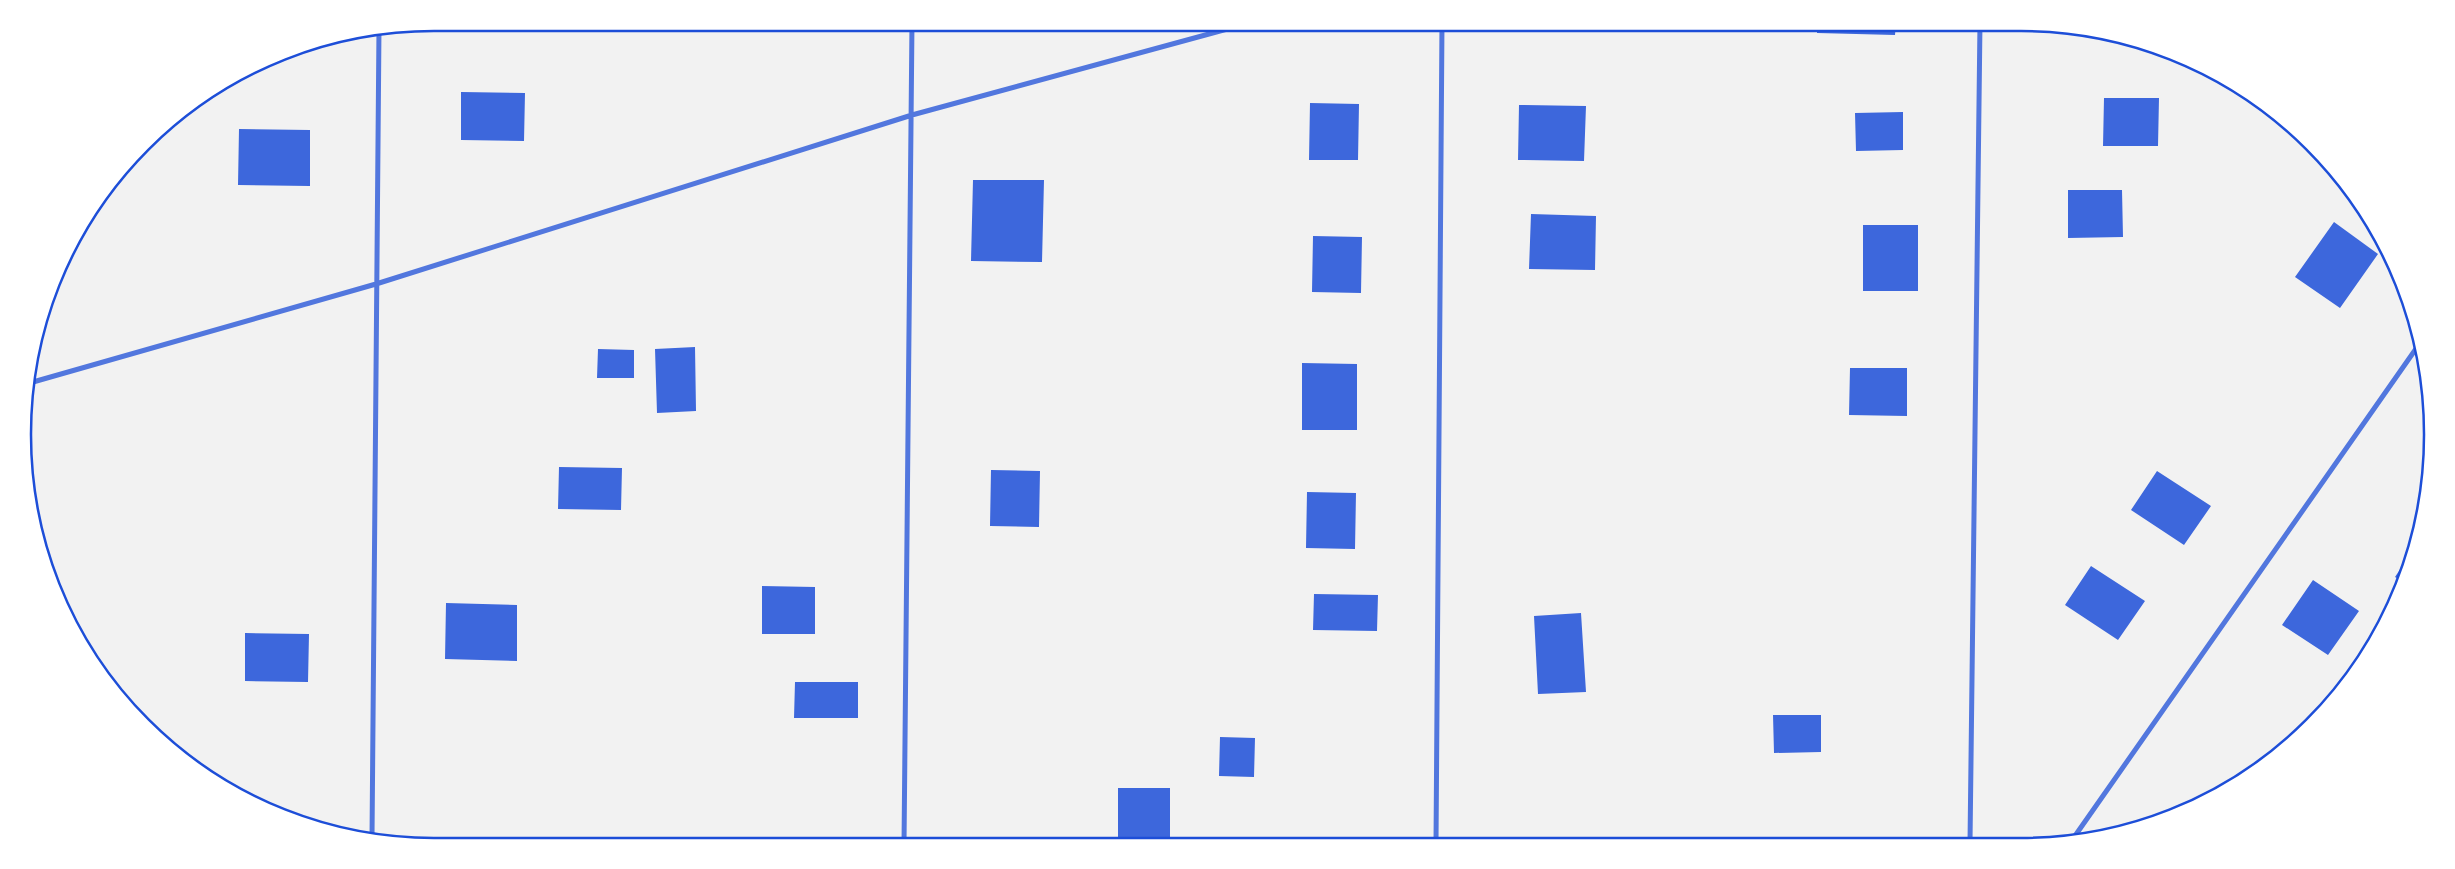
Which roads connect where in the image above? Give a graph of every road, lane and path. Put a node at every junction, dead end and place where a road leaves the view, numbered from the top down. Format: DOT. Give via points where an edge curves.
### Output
graph roads {
  1 [pos="912,31"];
  2 [pos="1221,31"];
  3 [pos="1442,31"];
  4 [pos="1980,31"];
  5 [pos="379,35"];
  6 [pos="912,115"];
  7 [pos="376,284"];
  8 [pos="2415,350"];
  9 [pos="35,381"];
  10 [pos="372,832"];
  11 [pos="2077,833"];
  12 [pos="904,838"];
  13 [pos="1436,838"];
  14 [pos="1970,838"];
  1 -- 6 [label="street"];
  2 -- 6 [label="street"];
  3 -- 13 [label="street"];
  4 -- 14 [label="street"];
  5 -- 7 [label="street"];
  6 -- 7 [label="street"];
  6 -- 12 [label="street"];
  7 -- 9 [label="street"];
  7 -- 10 [label="street"];
  8 -- 11 [label="street"];
}
